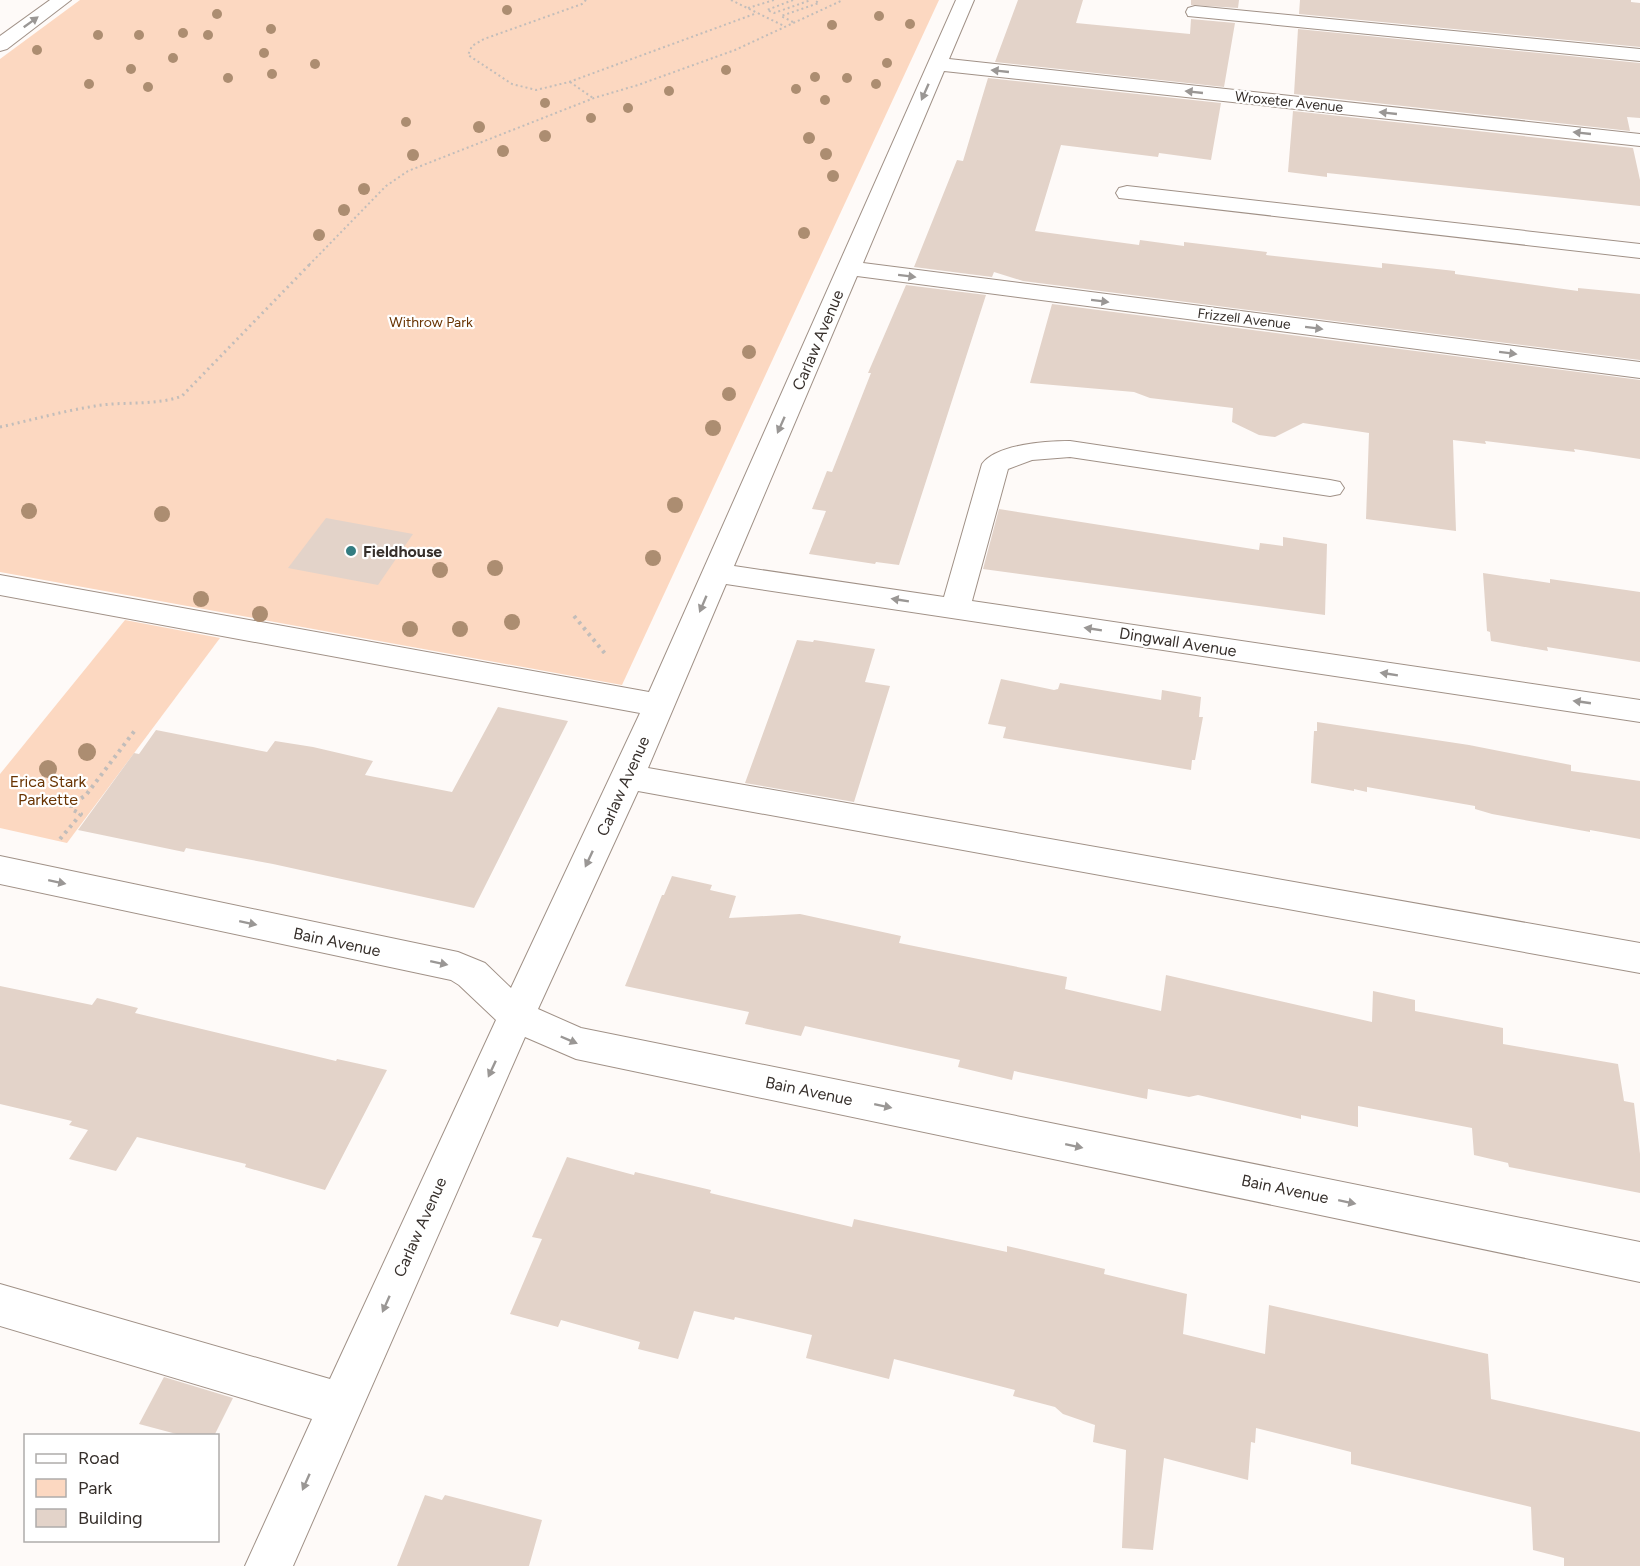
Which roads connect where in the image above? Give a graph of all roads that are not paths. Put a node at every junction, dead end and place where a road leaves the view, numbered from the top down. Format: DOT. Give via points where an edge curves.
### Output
graph roads {
  1 [pos="62,0"];
  2 [pos="965,0"];
  3 [pos="1195,12"];
  4 [pos="0,45"];
  5 [pos="1640,55"];
  6 [pos="937,64"];
  7 [pos="1640,140"];
  8 [pos="1127,193"];
  9 [pos="1640,251"];
  10 [pos="849,268"];
  11 [pos="1640,370"];
  12 [pos="1330,488"];
  13 [pos="716,573"];
  14 [pos="0,585"];
  15 [pos="956,609"];
  16 [pos="659,705"];
  17 [pos="1640,711"];
  18 [pos="628,777"];
  19 [pos="0,870"];
  20 [pos="1640,958"];
  21 [pos="516,1016"];
  22 [pos="1640,1262"];
  23 [pos="0,1305"];
  24 [pos="341,1405"];
  25 [pos="268,1566"];
  4 -- 1 [label="street, one-way"];
  2 -- 6 [label="street, Carlaw Avenue"];
  3 -- 5 [label="street"];
  7 -- 6 [label="street, Wroxeter Avenue, one-way"];
  6 -- 10 [label="street, Carlaw Avenue, one-way"];
  8 -- 9 [label="street"];
  10 -- 11 [label="street, Frizzell Avenue, one-way"];
  10 -- 13 [label="street, Carlaw Avenue, one-way"];
  12 -- 15 [label="street" via="1070,450 1021,452 996,464"];
  15 -- 13 [label="street, Dingwall Avenue, one-way"];
  13 -- 16 [label="street, Carlaw Avenue, one-way"];
  14 -- 16 [label="street"];
  17 -- 15 [label="street, Dingwall Avenue, one-way"];
  16 -- 18 [label="street, Carlaw Avenue"];
  18 -- 20 [label="street"];
  18 -- 21 [label="street, Carlaw Avenue, one-way"];
  19 -- 21 [label="street, Bain Avenue, one-way" via="458,967 472,974"];
  21 -- 22 [label="street, Bain Avenue, one-way" via="576,1043"];
  21 -- 24 [label="street, Carlaw Avenue, one-way"];
  23 -- 24 [label="street"];
  24 -- 25 [label="street, Carlaw Avenue, one-way"];
}
